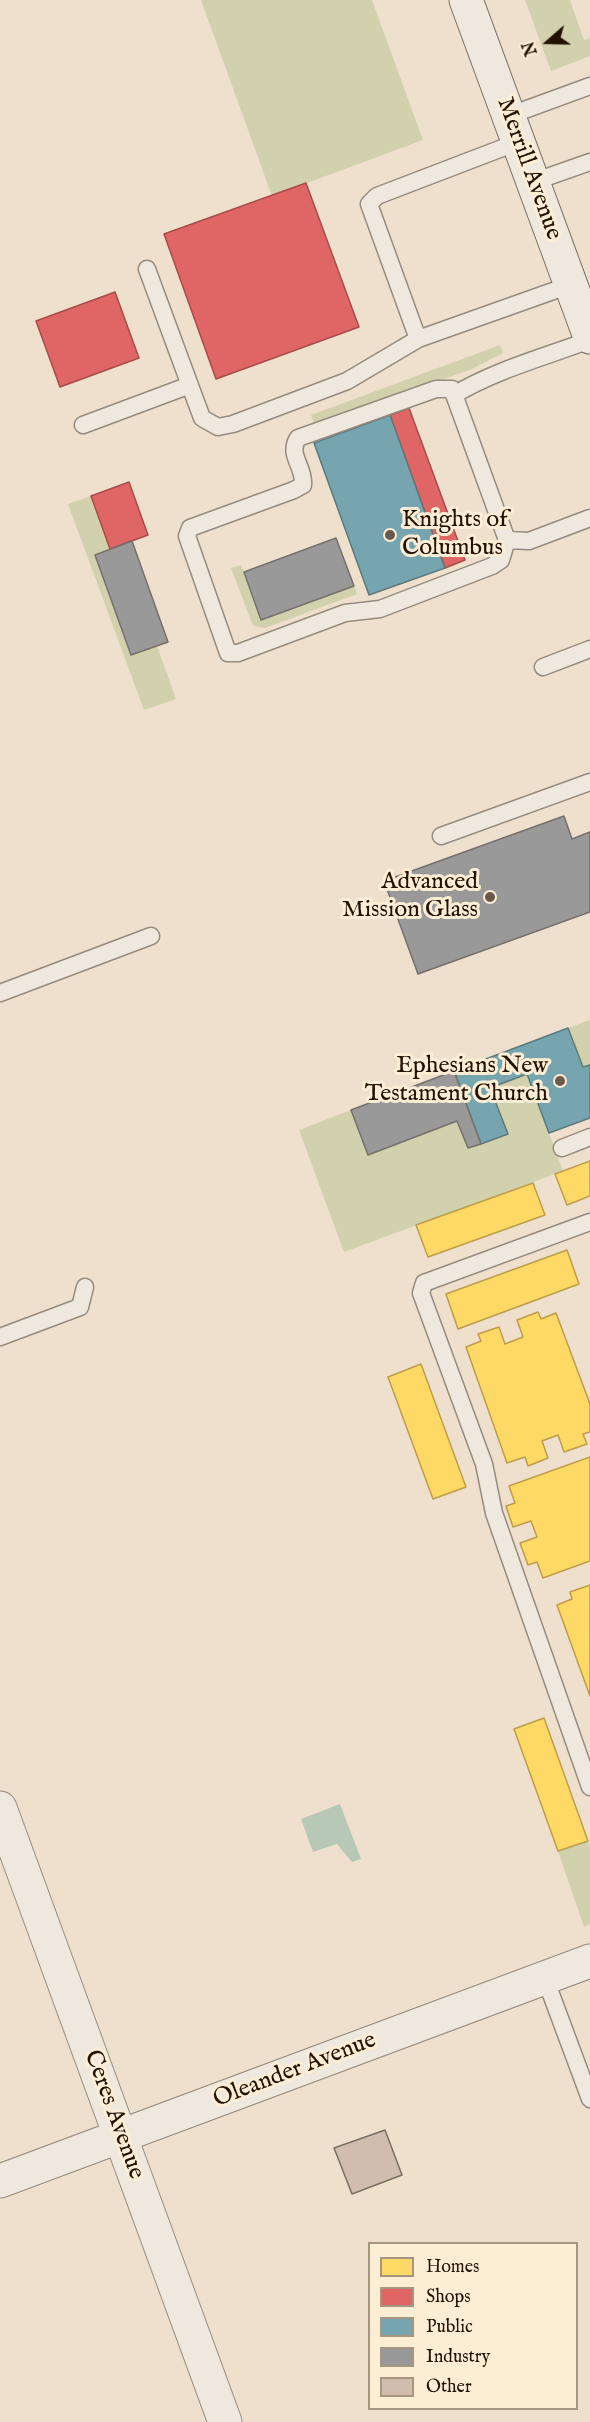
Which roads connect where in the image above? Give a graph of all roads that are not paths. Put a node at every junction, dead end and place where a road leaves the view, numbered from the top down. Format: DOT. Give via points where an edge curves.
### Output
graph roads {
  1 [pos="465,0"];
  2 [pos="590,86"];
  3 [pos="513,129"];
  4 [pos="590,162"];
  5 [pos="533,182"];
  6 [pos="147,269"];
  7 [pos="570,285"];
  8 [pos="418,339"];
  9 [pos="590,339"];
  10 [pos="190,385"];
  11 [pos="454,395"];
  12 [pos="82,425"];
  13 [pos="590,518"];
  14 [pos="507,540"];
  15 [pos="590,649"];
  16 [pos="543,667"];
  17 [pos="590,782"];
  18 [pos="441,836"];
  19 [pos="151,936"];
  20 [pos="0,993"];
  21 [pos="590,1137"];
  22 [pos="561,1148"];
  23 [pos="590,1222"];
  24 [pos="85,1287"];
  25 [pos="0,1337"];
  26 [pos="590,1787"];
  27 [pos="0,1808"];
  28 [pos="590,1961"];
  29 [pos="545,1978"];
  30 [pos="590,2099"];
  31 [pos="121,2136"];
  32 [pos="0,2181"];
  33 [pos="225,2422"];
  1 -- 3 [label="street, Merrill Avenue"];
  2 -- 3 [label="lane"];
  3 -- 5 [label="street, Merrill Avenue"];
  3 -- 8 [label="lane" via="377,196 369,204"];
  4 -- 5 [label="lane"];
  5 -- 7 [label="street, Merrill Avenue"];
  6 -- 10 [label="lane"];
  7 -- 8 [label="lane"];
  7 -- 9 [label="street, Merrill Avenue"];
  8 -- 10 [label="lane" via="347,381 233,424 218,427 202,418"];
  9 -- 11 [label="lane"];
  10 -- 12 [label="lane"];
  11 -- 14 [label="lane"];
  11 -- 14 [label="lane" via="452,389 436,389 298,438 293,452 303,485 190,528 187,536 228,652 238,653 345,613 380,609 492,566 501,560"];
  13 -- 14 [label="lane" via="529,541"];
  15 -- 16 [label="lane"];
  17 -- 18 [label="lane"];
  19 -- 20 [label="lane"];
  21 -- 22 [label="lane"];
  23 -- 26 [label="lane" via="424,1283 421,1293 484,1464 494,1513"];
  24 -- 25 [label="lane" via="80,1307"];
  27 -- 31 [label="street, Ceres Avenue"];
  28 -- 29 [label="street, Oleander Avenue"];
  29 -- 30 [label="lane"];
  29 -- 31 [label="street, Oleander Avenue"];
  31 -- 32 [label="street, Oleander Avenue"];
  31 -- 33 [label="street, Ceres Avenue"];
}
